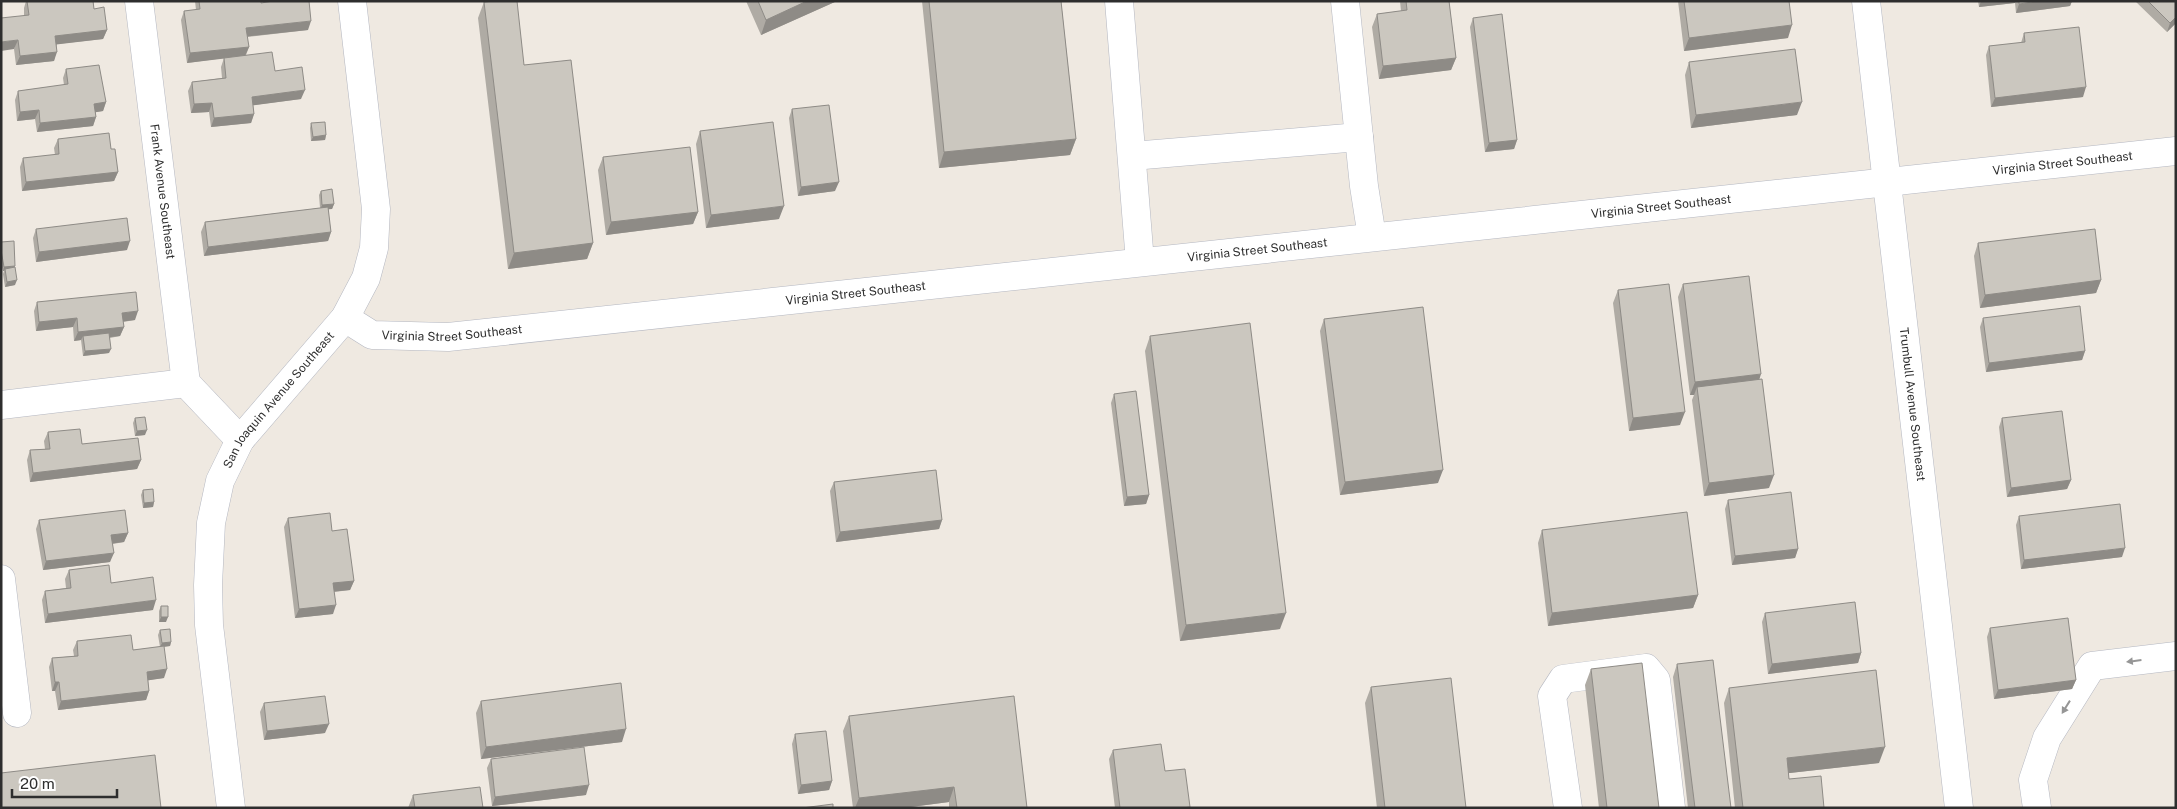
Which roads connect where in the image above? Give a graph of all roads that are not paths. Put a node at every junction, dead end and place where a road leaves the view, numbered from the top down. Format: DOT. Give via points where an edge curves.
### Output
graph roads {
  1 [pos="139,1"];
  2 [pos="352,1"];
  3 [pos="1119,1"];
  4 [pos="1345,1"];
  5 [pos="1866,1"];
  6 [pos="1359,137"];
  7 [pos="2176,151"];
  8 [pos="1132,156"];
  9 [pos="1887,182"];
  10 [pos="1372,237"];
  11 [pos="1140,262"];
  12 [pos="345,318"];
  13 [pos="186,383"];
  14 [pos="1,406"];
  15 [pos="240,440"];
  16 [pos="1,579"];
  17 [pos="2176,656"];
  18 [pos="17,713"];
  19 [pos="231,808"];
  20 [pos="1568,808"];
  21 [pos="1671,808"];
  22 [pos="1960,808"];
  23 [pos="2037,808"];
  1 -- 13 [label="street, Frank Avenue Southeast"];
  2 -- 12 [label="street, San Joaquin Avenue Southeast" via="376,209 374,248 366,278"];
  3 -- 8 [label="street"];
  4 -- 6 [label="street"];
  5 -- 9 [label="street, Trumbull Avenue Southeast"];
  6 -- 8 [label="street"];
  6 -- 10 [label="street"];
  7 -- 9 [label="street, Virginia Street Southeast"];
  8 -- 11 [label="street"];
  9 -- 10 [label="street, Virginia Street Southeast"];
  9 -- 22 [label="street, Trumbull Avenue Southeast"];
  10 -- 11 [label="street, Virginia Street Southeast"];
  11 -- 12 [label="street, Virginia Street Southeast" via="448,337 372,335"];
  12 -- 15 [label="street, San Joaquin Avenue Southeast"];
  13 -- 14 [label="street"];
  13 -- 15 [label="street"];
  15 -- 19 [label="street, San Joaquin Avenue Southeast" via="220,480 211,523 208,585 209,625"];
  16 -- 18 [label="street"];
  17 -- 23 [label="street, one-way" via="2092,666 2047,738 2033,780"];
  20 -- 21 [label="street" via="1552,696 1563,679 1646,668 1656,680"];
}
